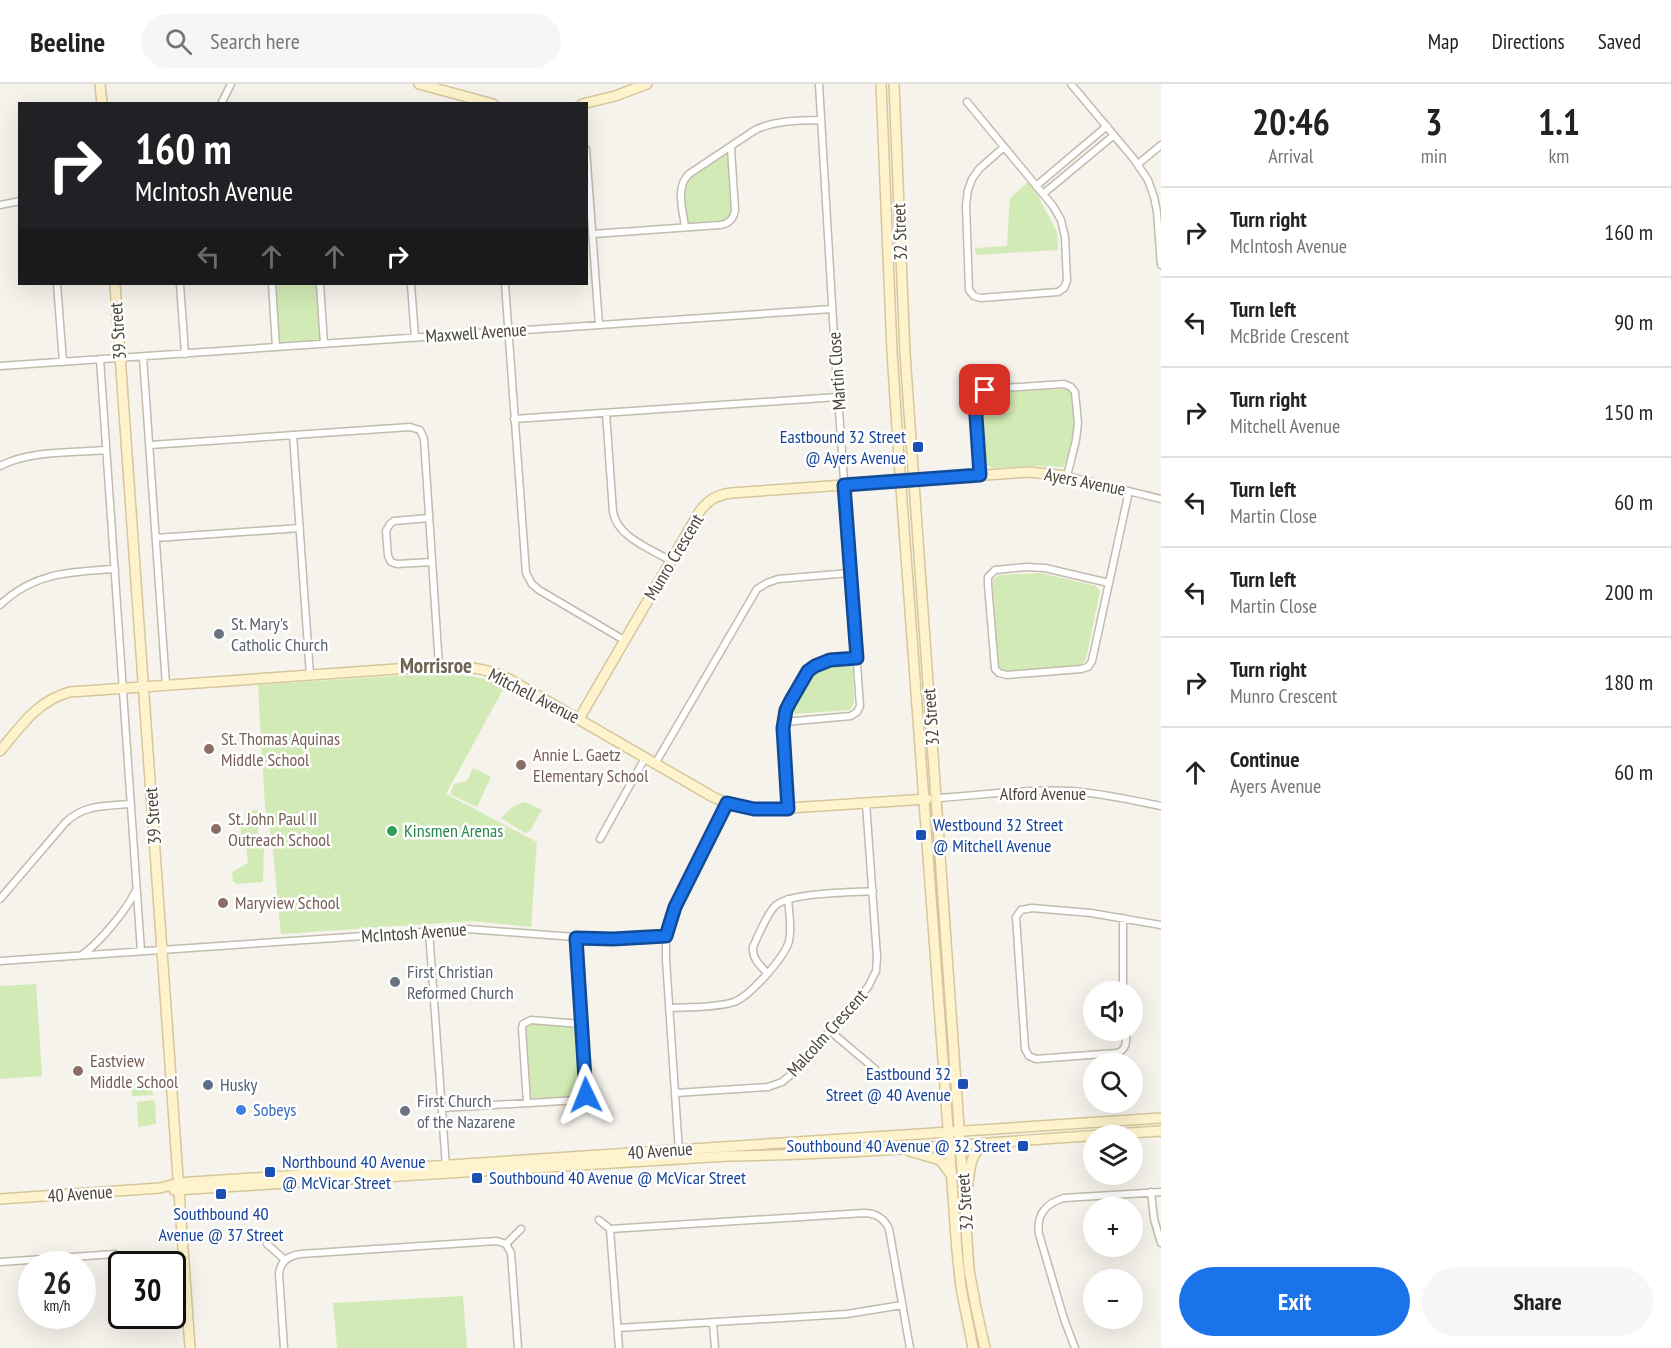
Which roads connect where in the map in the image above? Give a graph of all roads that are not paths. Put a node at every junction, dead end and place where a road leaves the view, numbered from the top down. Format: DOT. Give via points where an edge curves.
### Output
graph roads {
  1 [pos="100,84"];
  2 [pos="231,84"];
  3 [pos="419,84"];
  4 [pos="647,84"];
  5 [pos="819,84"];
  6 [pos="881,84"];
  7 [pos="894,84"];
  8 [pos="1071,84"];
  9 [pos="102,102"];
  10 [pos="222,102"];
  11 [pos="488,102"];
  12 [pos="588,102"];
  13 [pos="967,102"];
  14 [pos="821,120"];
  15 [pos="1107,126"];
  16 [pos="1114,135"];
  17 [pos="1161,145"];
  18 [pos="1004,147"];
  19 [pos="731,148"];
  20 [pos="1070,157"];
  21 [pos="1138,164"];
  22 [pos="1078,165"];
  23 [pos="588,173"];
  24 [pos="1036,186"];
  25 [pos="1043,194"];
  26 [pos="18,201"];
  27 [pos="0,205"];
  28 [pos="685,227"];
  29 [pos="593,234"];
  30 [pos="1161,265"];
  31 [pos="57,285"];
  32 [pos="115,285"];
  33 [pos="180,285"];
  34 [pos="272,285"];
  35 [pos="320,285"];
  36 [pos="411,285"];
  37 [pos="505,285"];
  38 [pos="832,309"];
  39 [pos="599,325"];
  40 [pos="508,331"];
  41 [pos="415,338"];
  42 [pos="324,344"];
  43 [pos="276,347"];
  44 [pos="185,354"];
  45 [pos="143,357"];
  46 [pos="120,358"];
  47 [pos="100,359"];
  48 [pos="63,362"];
  49 [pos="0,366"];
  50 [pos="838,397"];
  51 [pos="606,413"];
  52 [pos="514,419"];
  53 [pos="293,435"];
  54 [pos="150,445"];
  55 [pos="106,450"];
  56 [pos="0,466"];
  57 [pos="980,475"];
  58 [pos="1067,476"];
  59 [pos="915,480"];
  60 [pos="900,481"];
  61 [pos="844,485"];
  62 [pos="1129,491"];
  63 [pos="1161,499"];
  64 [pos="429,519"];
  65 [pos="300,528"];
  66 [pos="156,538"];
  67 [pos="671,561"];
  68 [pos="432,562"];
  69 [pos="115,569"];
  70 [pos="850,573"];
  71 [pos="1109,583"];
  72 [pos="0,605"];
  73 [pos="624,640"];
  74 [pos="857,658"];
  75 [pos="439,666"];
  76 [pos="310,675"];
  77 [pos="166,685"];
  78 [pos="143,686"];
  79 [pos="123,688"];
  80 [pos="579,719"];
  81 [pos="784,722"];
  82 [pos="0,751"];
  83 [pos="645,758"];
  84 [pos="655,764"];
  85 [pos="937,798"];
  86 [pos="924,799"];
  87 [pos="727,803"];
  88 [pos="866,803"];
  89 [pos="131,804"];
  90 [pos="1161,806"];
  91 [pos="788,809"];
  92 [pos="600,839"];
  93 [pos="137,887"];
  94 [pos="873,891"];
  95 [pos="0,899"];
  96 [pos="788,899"];
  97 [pos="1123,918"];
  98 [pos="1161,925"];
  99 [pos="429,932"];
  100 [pos="666,936"];
  101 [pos="576,938"];
  102 [pos="162,950"];
  103 [pos="141,951"];
  104 [pos="82,956"];
  105 [pos="0,961"];
  106 [pos="767,973"];
  107 [pos="1123,981"];
  108 [pos="669,1008"];
  109 [pos="581,1024"];
  110 [pos="830,1031"];
  111 [pos="1125,1041"];
  112 [pos="875,1069"];
  113 [pos="675,1093"];
  114 [pos="527,1103"];
  115 [pos="442,1108"];
  116 [pos="1161,1118"];
  117 [pos="960,1131"];
  118 [pos="1161,1131"];
  119 [pos="948,1132"];
  120 [pos="990,1142"];
  121 [pos="961,1144"];
  122 [pos="949,1145"];
  123 [pos="895,1149"];
  124 [pos="680,1155"];
  125 [pos="446,1170"];
  126 [pos="951,1176"];
  127 [pos="179,1187"];
  128 [pos="1151,1192"];
  129 [pos="1161,1192"];
  130 [pos="0,1199"];
  131 [pos="965,1201"];
  132 [pos="599,1220"];
  133 [pos="521,1229"];
  134 [pos="610,1229"];
  135 [pos="1161,1243"];
  136 [pos="267,1244"];
  137 [pos="506,1244"];
  138 [pos="108,1254"];
  139 [pos="285,1260"];
  140 [pos="0,1262"];
  141 [pos="902,1305"];
  142 [pos="713,1323"];
  143 [pos="618,1329"];
  144 [pos="190,1348"];
  145 [pos="284,1348"];
  146 [pos="518,1348"];
  147 [pos="619,1348"];
  148 [pos="715,1348"];
  149 [pos="910,1348"];
  150 [pos="973,1348"];
  151 [pos="985,1348"];
  152 [pos="1075,1348"];
  1 -- 9 [label="main road"];
  2 -- 10 [label="street"];
  3 -- 11 [label="main road"];
  4 -- 12 [label="main road"];
  5 -- 14 [label="street, Martin Close"];
  6 -- 60 [label="main road, 32 Street"];
  7 -- 59 [label="main road, 32 Street" via="905,354"];
  8 -- 15 [label="street"];
  13 -- 18 [label="street"];
  14 -- 19 [label="street" via="765,125"];
  14 -- 38 [label="street, Martin Close"];
  15 -- 16 [label="street"];
  15 -- 20 [label="street"];
  16 -- 21 [label="street"];
  16 -- 22 [label="street"];
  17 -- 21 [label="street"];
  18 -- 24 [label="street"];
  18 -- 25 [label="street" via="975,175 967,197 968,283 974,296 1053,294 1064,288 1064,230"];
  19 -- 28 [label="street" via="684,180 681,187"];
  19 -- 28 [label="street" via="735,210 732,218 720,225"];
  20 -- 22 [label="street"];
  20 -- 24 [label="street"];
  21 -- 30 [label="street" via="1154,197"];
  22 -- 25 [label="street"];
  23 -- 29 [label="street"];
  24 -- 25 [label="street"];
  26 -- 27 [label="street"];
  28 -- 29 [label="street"];
  29 -- 39 [label="street"];
  31 -- 48 [label="street"];
  32 -- 46 [label="main road, 39 Street"];
  33 -- 44 [label="street"];
  34 -- 43 [label="street"];
  35 -- 42 [label="street"];
  36 -- 41 [label="street"];
  37 -- 40 [label="street"];
  38 -- 39 [label="street, Maxwell Avenue"];
  38 -- 50 [label="street, Martin Close"];
  39 -- 40 [label="street, Maxwell Avenue"];
  40 -- 41 [label="street, Maxwell Avenue"];
  40 -- 52 [label="street"];
  41 -- 42 [label="street, Maxwell Avenue"];
  42 -- 43 [label="street, Maxwell Avenue"];
  43 -- 44 [label="street, Maxwell Avenue"];
  44 -- 45 [label="street, Maxwell Avenue"];
  45 -- 46 [label="street, Maxwell Avenue"];
  45 -- 54 [label="street, 39 Street"];
  46 -- 47 [label="street, Maxwell Avenue"];
  46 -- 78 [label="main road, 39 Street"];
  47 -- 48 [label="street, Maxwell Avenue"];
  47 -- 55 [label="street, 39 Street"];
  48 -- 49 [label="street, Maxwell Avenue"];
  50 -- 51 [label="street"];
  50 -- 61 [label="street, Martin Close"];
  51 -- 52 [label="street"];
  51 -- 67 [label="street" via="615,521 627,535"];
  52 -- 73 [label="street" via="524,563 529,579 539,590"];
  53 -- 54 [label="street"];
  53 -- 64 [label="street" via="410,427 420,430"];
  53 -- 65 [label="street"];
  54 -- 66 [label="street, 39 Street"];
  55 -- 56 [label="street" via="30,456"];
  55 -- 69 [label="street, 39 Street"];
  57 -- 58 [label="main road, Ayers Avenue" via="1037,472"];
  57 -- 58 [label="street" via="975,401 980,392 1064,384 1075,392 1078,423"];
  57 -- 59 [label="main road, Ayers Avenue"];
  58 -- 62 [label="street, Ayers Avenue"];
  59 -- 60 [label="main road, Ayers Avenue"];
  59 -- 85 [label="main road, 32 Street"];
  60 -- 61 [label="main road, Munro Crescent"];
  60 -- 86 [label="main road, 32 Street"];
  61 -- 67 [label="main road, Munro Crescent" via="717,496 700,511"];
  61 -- 70 [label="street, Martin Close"];
  62 -- 63 [label="street, Ayers Avenue"];
  62 -- 71 [label="street"];
  64 -- 68 [label="street"];
  64 -- 68 [label="street" via="397,521 386,531 391,562"];
  65 -- 66 [label="street"];
  65 -- 76 [label="street"];
  66 -- 77 [label="street, 39 Street"];
  67 -- 73 [label="main road, Munro Crescent"];
  68 -- 75 [label="street"];
  69 -- 72 [label="street" via="39,579"];
  69 -- 79 [label="street, 39 Street"];
  70 -- 74 [label="street, Martin Close"];
  70 -- 84 [label="street" via="778,579 757,590"];
  71 -- 71 [label="street" via="1038,567 992,572 987,585 996,671 1007,675 1090,666"];
  73 -- 80 [label="main road, Munro Crescent"];
  74 -- 81 [label="street" via="824,662 808,671 790,702"];
  74 -- 81 [label="street, Martin Close" via="860,706 856,712"];
  75 -- 76 [label="main road, Mitchell Avenue"];
  75 -- 80 [label="main road, Mitchell Avenue" via="475,668 502,676"];
  76 -- 77 [label="main road, Mitchell Avenue"];
  77 -- 78 [label="main road, Mitchell Avenue"];
  78 -- 79 [label="main road, Mitchell Avenue"];
  78 -- 102 [label="main road, 39 Street"];
  79 -- 82 [label="main road, Mitchell Avenue" via="70,692 53,698 38,708"];
  79 -- 89 [label="street, 39 Street"];
  80 -- 83 [label="main road, Mitchell Avenue"];
  81 -- 91 [label="street"];
  83 -- 84 [label="main road, Mitchell Avenue"];
  83 -- 92 [label="street"];
  84 -- 87 [label="main road, Mitchell Avenue"];
  85 -- 86 [label="main road, Alford Avenue"];
  85 -- 90 [label="street, Alford Avenue" via="1060,791"];
  85 -- 117 [label="main road, 32 Street"];
  86 -- 88 [label="main road, Mitchell Avenue"];
  86 -- 119 [label="main road, 32 Street"];
  87 -- 91 [label="main road, Mitchell Avenue" via="754,809"];
  87 -- 100 [label="street" via="675,907"];
  88 -- 91 [label="main road, Mitchell Avenue"];
  88 -- 94 [label="street, Malcolm Crescent"];
  89 -- 93 [label="street, 39 Street"];
  89 -- 95 [label="street" via="95,806 74,814"];
  93 -- 103 [label="street, 39 Street"];
  93 -- 104 [label="street" via="128,906"];
  94 -- 96 [label="street"];
  94 -- 110 [label="street, Malcolm Crescent" via="877,957 874,976"];
  96 -- 106 [label="street" via="789,939"];
  96 -- 106 [label="street" via="773,908 753,947 755,960"];
  97 -- 98 [label="street"];
  97 -- 107 [label="street"];
  97 -- 111 [label="street" via="1027,908 1019,912 1016,921 1025,1049 1029,1056 1036,1059 1117,1053"];
  99 -- 101 [label="street, McIntosh Avenue" via="477,929"];
  99 -- 102 [label="street, McIntosh Avenue"];
  99 -- 115 [label="street"];
  100 -- 101 [label="street, McIntosh Avenue"];
  100 -- 108 [label="street"];
  101 -- 109 [label="street"];
  102 -- 103 [label="street, McIntosh Avenue"];
  102 -- 127 [label="main road, 39 Street"];
  103 -- 104 [label="street, McIntosh Avenue"];
  104 -- 105 [label="street, McIntosh Avenue"];
  106 -- 108 [label="street" via="749,993 727,1004"];
  108 -- 113 [label="street"];
  109 -- 114 [label="street" via="586,1095 579,1100"];
  109 -- 114 [label="street" via="531,1020 523,1023"];
  110 -- 112 [label="street"];
  110 -- 113 [label="street, Malcolm Crescent" via="793,1073 776,1085"];
  113 -- 124 [label="street"];
  114 -- 115 [label="street"];
  115 -- 125 [label="street"];
  116 -- 117 [label="main road, 40 Avenue"];
  117 -- 119 [label="main road, 40 Avenue"];
  117 -- 121 [label="main road, 32 Street"];
  118 -- 120 [label="main road, 40 Avenue"];
  119 -- 122 [label="main road, 32 Street"];
  119 -- 124 [label="main road, 40 Avenue"];
  120 -- 121 [label="main road, 40 Avenue"];
  120 -- 131 [label="main road" via="973,1155"];
  121 -- 122 [label="main road, 40 Avenue"];
  121 -- 131 [label="main road, 32 Street"];
  122 -- 123 [label="main road, 40 Avenue"];
  122 -- 126 [label="main road, 32 Street"];
  123 -- 124 [label="main road, 40 Avenue"];
  123 -- 126 [label="main road" via="940,1160"];
  124 -- 125 [label="main road, 40 Avenue"];
  125 -- 127 [label="main road, 40 Avenue"];
  126 -- 150 [label="main road, 32 Street" via="960,1279"];
  127 -- 130 [label="main road, 40 Avenue"];
  127 -- 144 [label="main road, 39 Street"];
  128 -- 129 [label="street"];
  128 -- 135 [label="street"];
  128 -- 152 [label="street" via="1064,1198 1043,1211 1039,1234"];
  131 -- 151 [label="main road, 32 Street" via="969,1270"];
  132 -- 134 [label="street"];
  133 -- 137 [label="street"];
  134 -- 141 [label="street" via="876,1215 889,1229"];
  134 -- 143 [label="street"];
  136 -- 139 [label="street"];
  137 -- 139 [label="street" via="497,1241 300,1254"];
  137 -- 146 [label="street" via="511,1253"];
  138 -- 140 [label="street"];
  139 -- 145 [label="street" via="279,1274"];
  141 -- 142 [label="street" via="847,1314"];
  141 -- 149 [label="street"];
  142 -- 143 [label="street"];
  142 -- 148 [label="street"];
  143 -- 147 [label="street"];
}
